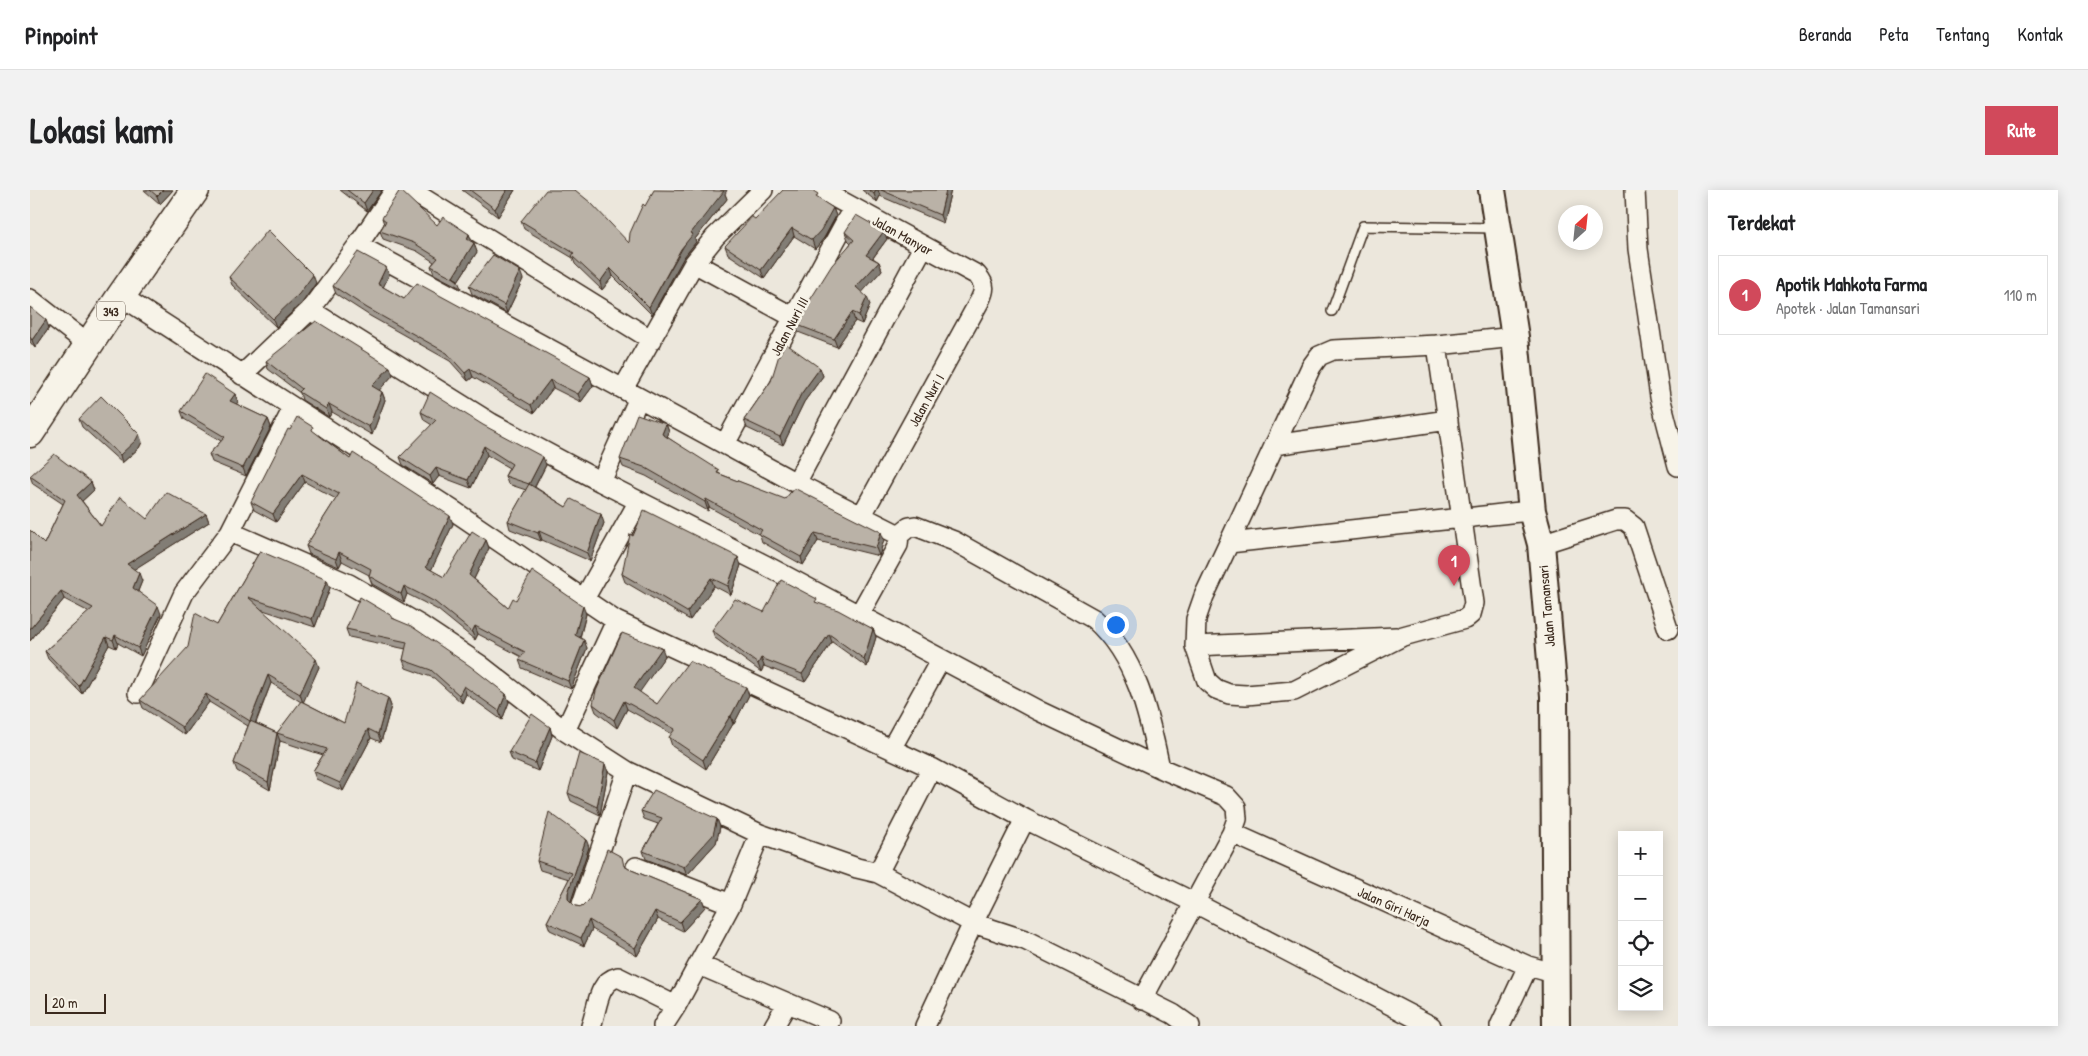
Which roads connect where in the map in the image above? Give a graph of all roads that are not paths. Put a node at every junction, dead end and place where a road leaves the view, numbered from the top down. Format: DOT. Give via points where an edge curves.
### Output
graph roads {
  1 [pos="195,190"];
  2 [pos="395,190"];
  3 [pos="410,190"];
  4 [pos="763,190"];
  5 [pos="821,190"];
  6 [pos="1492,190"];
  7 [pos="1635,190"];
  8 [pos="854,208"];
  9 [pos="1497,228"];
  10 [pos="358,245"];
  11 [pos="923,247"];
  12 [pos="694,264"];
  13 [pos="984,283"];
  14 [pos="121,296"];
  15 [pos="30,299"];
  16 [pos="310,310"];
  17 [pos="1332,311"];
  18 [pos="793,317"];
  19 [pos="1515,337"];
  20 [pos="652,340"];
  21 [pos="89,345"];
  22 [pos="1437,345"];
  23 [pos="242,374"];
  24 [pos="631,393"];
  25 [pos="293,408"];
  26 [pos="1448,420"];
  27 [pos="30,434"];
  28 [pos="725,444"];
  29 [pos="1274,445"];
  30 [pos="1678,466"];
  31 [pos="601,482"];
  32 [pos="796,483"];
  33 [pos="639,501"];
  34 [pos="1532,511"];
  35 [pos="862,516"];
  36 [pos="1462,518"];
  37 [pos="230,532"];
  38 [pos="899,535"];
  39 [pos="1229,542"];
  40 [pos="1541,544"];
  41 [pos="584,599"];
  42 [pos="859,615"];
  43 [pos="616,621"];
  44 [pos="1668,629"];
  45 [pos="1403,636"];
  46 [pos="1195,646"];
  47 [pos="941,659"];
  48 [pos="138,693"];
  49 [pos="565,731"];
  50 [pos="891,750"];
  51 [pos="932,768"];
  52 [pos="1160,768"];
  53 [pos="627,771"];
  54 [pos="1025,819"];
  55 [pos="760,834"];
  56 [pos="1232,834"];
  57 [pos="636,867"];
  58 [pos="878,873"];
  59 [pos="1195,903"];
  60 [pos="582,904"];
  61 [pos="731,904"];
  62 [pos="972,923"];
  63 [pos="699,965"];
  64 [pos="1528,966"];
  65 [pos="1557,974"];
  66 [pos="1142,1000"];
  67 [pos="787,1004"];
  68 [pos="676,1006"];
  69 [pos="830,1021"];
  70 [pos="591,1026"];
  71 [pos="663,1026"];
  72 [pos="774,1026"];
  73 [pos="925,1026"];
  74 [pos="1190,1026"];
  75 [pos="1431,1026"];
  76 [pos="1500,1026"];
  77 [pos="1556,1026"];
  1 -- 14 [label="main road, 343"];
  2 -- 10 [label="street"];
  3 -- 20 [label="street"];
  4 -- 12 [label="street" via="715,237"];
  5 -- 8 [label="street, Jalan Manyar"];
  6 -- 9 [label="main road, Jalan Tamansari"];
  7 -- 30 [label="street" via="1638,249 1660,396"];
  8 -- 11 [label="street, Jalan Manyar"];
  8 -- 18 [label="street, Jalan Nuri III"];
  9 -- 17 [label="lane" via="1363,226"];
  9 -- 19 [label="main road, Jalan Tamansari"];
  10 -- 16 [label="street"];
  10 -- 24 [label="street"];
  11 -- 13 [label="street, Jalan Manyar"];
  11 -- 32 [label="street"];
  12 -- 18 [label="street"];
  12 -- 20 [label="street"];
  13 -- 35 [label="street, Jalan Nuri I" via="982,296"];
  14 -- 21 [label="main road, 343"];
  14 -- 23 [label="street"];
  15 -- 21 [label="street"];
  16 -- 23 [label="street"];
  16 -- 31 [label="street" via="491,423"];
  18 -- 28 [label="street, Jalan Nuri III"];
  19 -- 22 [label="street"];
  19 -- 34 [label="main road, Jalan Tamansari"];
  20 -- 24 [label="street"];
  21 -- 27 [label="main road, 343"];
  22 -- 26 [label="street"];
  22 -- 29 [label="street" via="1333,350 1319,356"];
  23 -- 25 [label="street"];
  24 -- 28 [label="street"];
  24 -- 31 [label="street"];
  25 -- 37 [label="street"];
  25 -- 41 [label="street"];
  26 -- 29 [label="street"];
  26 -- 36 [label="street"];
  28 -- 32 [label="street"];
  29 -- 39 [label="street"];
  31 -- 33 [label="street"];
  32 -- 35 [label="street"];
  33 -- 41 [label="street"];
  33 -- 42 [label="street"];
  34 -- 36 [label="street"];
  34 -- 40 [label="main road, Jalan Tamansari"];
  35 -- 38 [label="street"];
  36 -- 39 [label="street"];
  36 -- 45 [label="street" via="1474,603 1471,614 1465,619"];
  37 -- 48 [label="street" via="184,594"];
  37 -- 49 [label="street" via="350,584 420,625 480,665"];
  38 -- 42 [label="street" via="898,545"];
  38 -- 52 [label="street" via="915,526 954,541 1094,619 1108,631 1121,650 1148,713"];
  39 -- 46 [label="street" via="1201,603 1196,619"];
  40 -- 44 [label="street" via="1625,520 1634,527"];
  40 -- 65 [label="main road, Jalan Tamansari" via="1554,696"];
  41 -- 43 [label="street"];
  42 -- 47 [label="street"];
  43 -- 49 [label="street"];
  43 -- 50 [label="street"];
  45 -- 46 [label="street"];
  45 -- 46 [label="street" via="1294,691 1246,695 1229,694 1207,681"];
  47 -- 50 [label="street"];
  47 -- 52 [label="street" via="1039,711"];
  49 -- 53 [label="street"];
  50 -- 51 [label="street"];
  51 -- 54 [label="street"];
  51 -- 58 [label="street"];
  52 -- 56 [label="street" via="1226,796 1236,807 1237,819"];
  53 -- 55 [label="street"];
  53 -- 60 [label="street"];
  54 -- 59 [label="street"];
  54 -- 62 [label="street"];
  55 -- 58 [label="street"];
  55 -- 61 [label="street"];
  56 -- 59 [label="street"];
  56 -- 64 [label="street, Jalan Giri Harja"];
  57 -- 61 [label="street"];
  58 -- 62 [label="street"];
  59 -- 66 [label="street"];
  59 -- 75 [label="street"];
  61 -- 63 [label="street"];
  62 -- 66 [label="street" via="1025,940"];
  62 -- 73 [label="street"];
  63 -- 67 [label="street"];
  63 -- 68 [label="street"];
  64 -- 65 [label="street, Jalan Giri Harja"];
  64 -- 76 [label="street"];
  65 -- 77 [label="main road, Jalan Tamansari"];
  66 -- 74 [label="street"];
  67 -- 69 [label="street"];
  67 -- 72 [label="street"];
  68 -- 70 [label="street" via="618,976 602,986"];
  68 -- 71 [label="street"];
}
